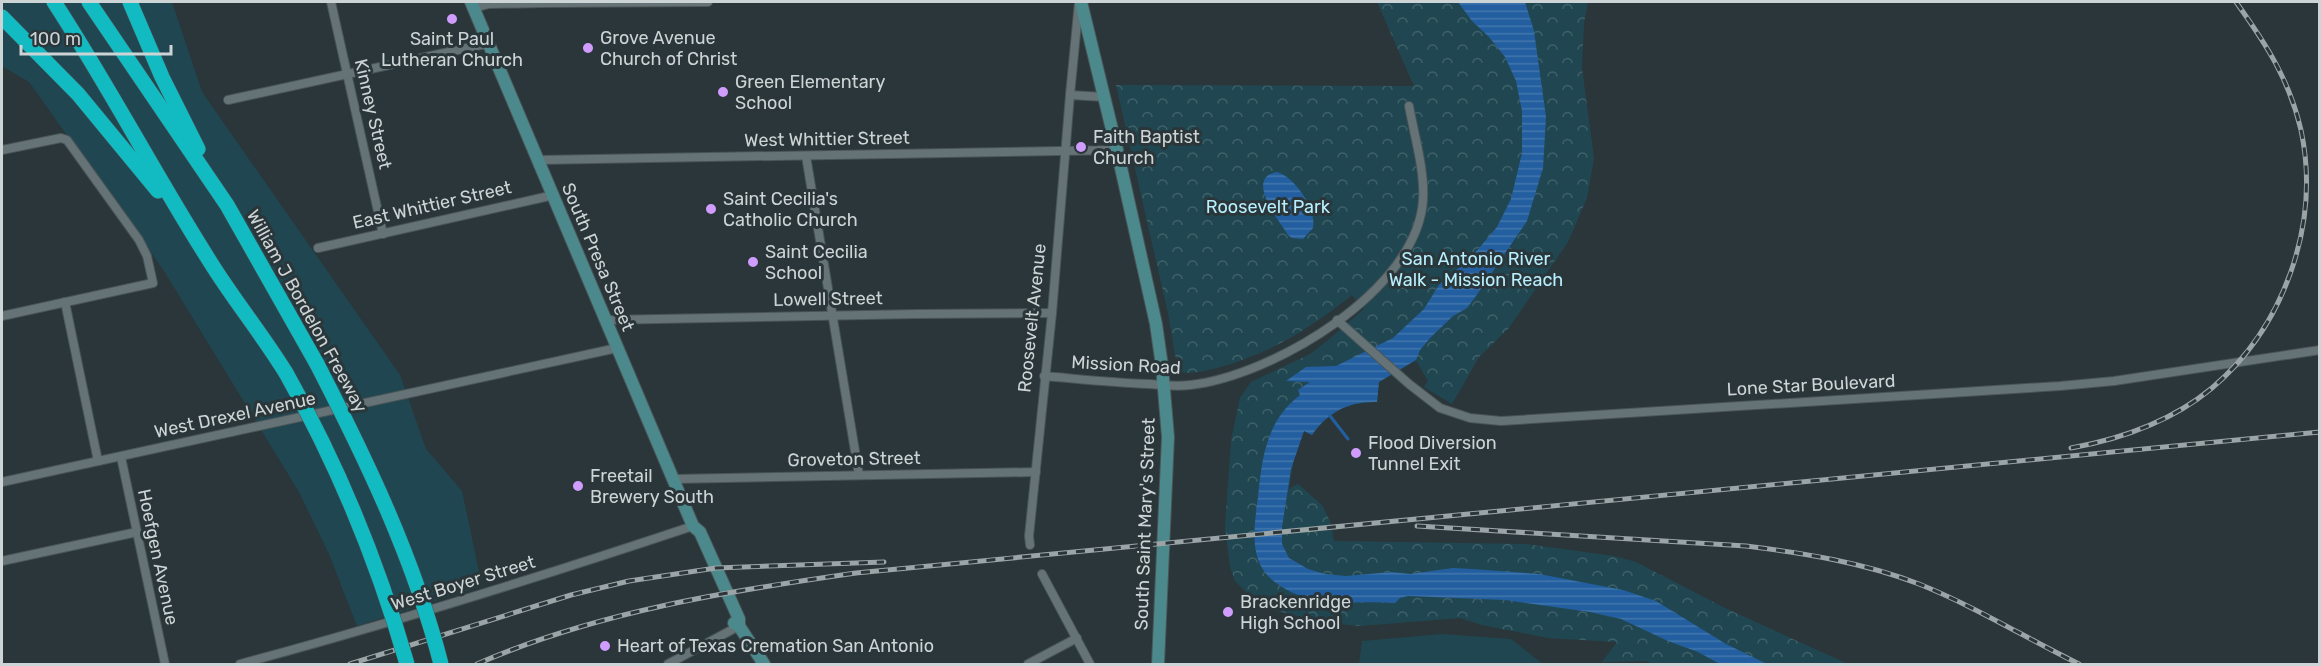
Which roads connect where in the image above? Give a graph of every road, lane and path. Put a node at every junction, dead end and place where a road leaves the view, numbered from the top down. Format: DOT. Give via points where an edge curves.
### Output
graph roads {
  1 [pos="54,2"];
  2 [pos="89,2"];
  3 [pos="130,2"];
  4 [pos="331,2"];
  5 [pos="628,2"];
  6 [pos="708,2"];
  7 [pos="1080,2"];
  8 [pos="473,5"];
  9 [pos="2,17"];
  10 [pos="490,43"];
  11 [pos="348,74"];
  12 [pos="1070,95"];
  13 [pos="1104,97"];
  14 [pos="228,100"];
  15 [pos="1409,106"];
  16 [pos="2,150"];
  17 [pos="1117,150"];
  18 [pos="1067,151"];
  19 [pos="806,156"];
  20 [pos="538,160"];
  21 [pos="554,195"];
  22 [pos="227,205"];
  23 [pos="383,234"];
  24 [pos="318,248"];
  25 [pos="209,261"];
  26 [pos="65,303"];
  27 [pos="1052,313"];
  28 [pos="833,315"];
  29 [pos="2,316"];
  30 [pos="604,320"];
  31 [pos="1337,320"];
  32 [pos="617,348"];
  33 [pos="2319,350"];
  34 [pos="1044,376"];
  35 [pos="1165,385"];
  36 [pos="121,457"];
  37 [pos="98,461"];
  38 [pos="1036,472"];
  39 [pos="860,475"];
  40 [pos="673,479"];
  41 [pos="2,482"];
  42 [pos="693,526"];
  43 [pos="137,532"];
  44 [pos="1030,545"];
  45 [pos="2,561"];
  46 [pos="1042,574"];
  47 [pos="739,626"];
  48 [pos="1077,638"];
  49 [pos="165,664"];
  50 [pos="240,664"];
  51 [pos="407,664"];
  52 [pos="441,664"];
  53 [pos="668,664"];
  54 [pos="764,664"];
  55 [pos="1028,664"];
  56 [pos="1090,664"];
  57 [pos="1158,664"];
  1 -- 25 [label="highway"];
  2 -- 22 [label="highway, William J Bordelon Freeway"];
  3 -- 22 [label="highway" via="162,77"];
  4 -- 11 [label="street, Kinney Street"];
  5 -- 6 [label="street"];
  5 -- 8 [label="street"];
  7 -- 12 [label="street, Roosevelt Avenue"];
  7 -- 13 [label="main road, Roosevelt Avenue"];
  8 -- 10 [label="main road, South Presa Street"];
  9 -- 25 [label="highway" via="78,94 145,172"];
  10 -- 11 [label="street"];
  10 -- 20 [label="main road, South Presa Street"];
  11 -- 14 [label="street"];
  11 -- 23 [label="street, Kinney Street"];
  12 -- 13 [label="street"];
  12 -- 18 [label="street, Roosevelt Avenue"];
  13 -- 17 [label="main road, Roosevelt Avenue"];
  15 -- 31 [label="street, Mission Road" via="1422,184 1421,216 1398,263 1377,287"];
  16 -- 26 [label="street" via="61,138 68,140 147,256 153,284"];
  17 -- 18 [label="street, West Whittier Street"];
  17 -- 35 [label="main road, Roosevelt Avenue" via="1156,324"];
  18 -- 19 [label="street, West Whittier Street"];
  18 -- 27 [label="street, Roosevelt Avenue"];
  19 -- 20 [label="street, West Whittier Street"];
  19 -- 28 [label="street"];
  20 -- 21 [label="main road, South Presa Street"];
  21 -- 23 [label="street, East Whittier Street"];
  21 -- 30 [label="main road, South Presa Street"];
  22 -- 52 [label="highway, William J Bordelon Freeway, bridge" via="360,448 408,560"];
  23 -- 24 [label="street, East Whittier Street"];
  25 -- 51 [label="highway, bridge" via="264,338 319,434 379,579"];
  26 -- 29 [label="street"];
  26 -- 37 [label="street"];
  27 -- 28 [label="street, Lowell Street"];
  27 -- 34 [label="street, Roosevelt Avenue"];
  28 -- 30 [label="street, Lowell Street"];
  28 -- 39 [label="street"];
  30 -- 32 [label="main road, South Presa Street"];
  31 -- 33 [label="street, Lone Star Boulevard" via="1440,408 1470,418 1501,421 2060,386"];
  31 -- 35 [label="street, Mission Road" via="1313,339 1257,368 1191,385"];
  32 -- 36 [label="street, West Drexel Avenue"];
  32 -- 40 [label="main road, South Presa Street"];
  34 -- 35 [label="street, Mission Road"];
  34 -- 38 [label="street, Roosevelt Avenue"];
  35 -- 57 [label="main road, South Saint Mary's Street" via="1168,446"];
  36 -- 37 [label="street, West Drexel Avenue"];
  36 -- 43 [label="street, Hoefgen Avenue"];
  37 -- 41 [label="street, West Drexel Avenue"];
  38 -- 39 [label="street, Groveton Street"];
  38 -- 44 [label="street, Roosevelt Avenue"];
  39 -- 40 [label="street, Groveton Street"];
  40 -- 42 [label="main road, South Presa Street"];
  42 -- 47 [label="main road, South Presa Street" via="693,536 721,602"];
  42 -- 50 [label="street, West Boyer Street" via="508,587"];
  43 -- 45 [label="street"];
  43 -- 49 [label="street, Hoefgen Avenue"];
  46 -- 48 [label="street"];
  47 -- 53 [label="street"];
  47 -- 54 [label="main road, South Presa Street"];
  48 -- 55 [label="street"];
  48 -- 56 [label="street"];
}
